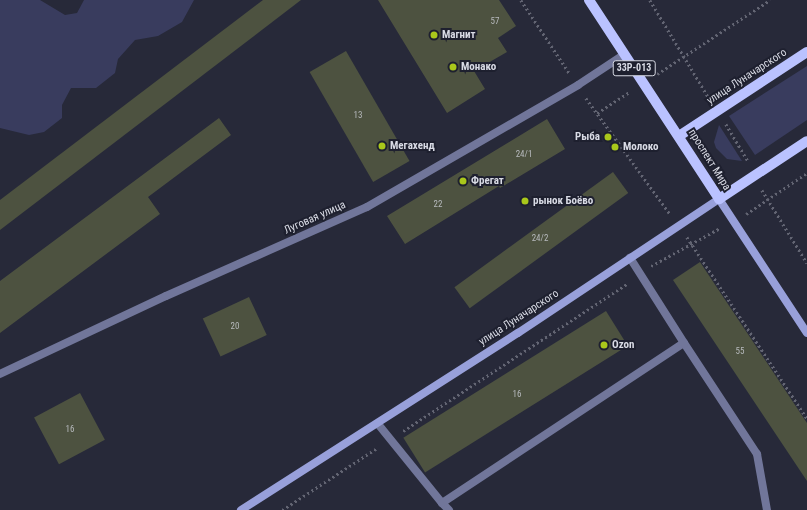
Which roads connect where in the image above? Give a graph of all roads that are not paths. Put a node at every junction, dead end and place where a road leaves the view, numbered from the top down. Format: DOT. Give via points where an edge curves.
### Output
graph roads {
  1 [pos="589,0"];
  2 [pos="807,52"];
  3 [pos="625,54"];
  4 [pos="679,136"];
  5 [pos="807,141"];
  6 [pos="719,199"];
  7 [pos="630,258"];
  8 [pos="807,334"];
  9 [pos="684,343"];
  10 [pos="0,374"];
  11 [pos="378,424"];
  12 [pos="442,503"];
  13 [pos="241,510"];
  14 [pos="449,510"];
  15 [pos="767,510"];
  1 -- 3 [label="main road, проспект Мира / 33Р-013"];
  2 -- 4 [label="main road, улица Луначарского"];
  3 -- 4 [label="main road, проспект Мира / 33Р-013"];
  3 -- 10 [label="street, Луговая улица" via="578,85 367,207 166,296"];
  4 -- 6 [label="main road, проспект Мира / 33Р-013"];
  5 -- 6 [label="main road, улица Луначарского"];
  6 -- 7 [label="street, улица Луначарского"];
  6 -- 8 [label="street, проспект Мира"];
  7 -- 9 [label="street"];
  7 -- 11 [label="street, улица Луначарского"];
  9 -- 12 [label="street"];
  9 -- 15 [label="street" via="757,454"];
  11 -- 12 [label="street" via="389,441"];
  11 -- 13 [label="street, улица Луначарского"];
  12 -- 14 [label="street"];
}
